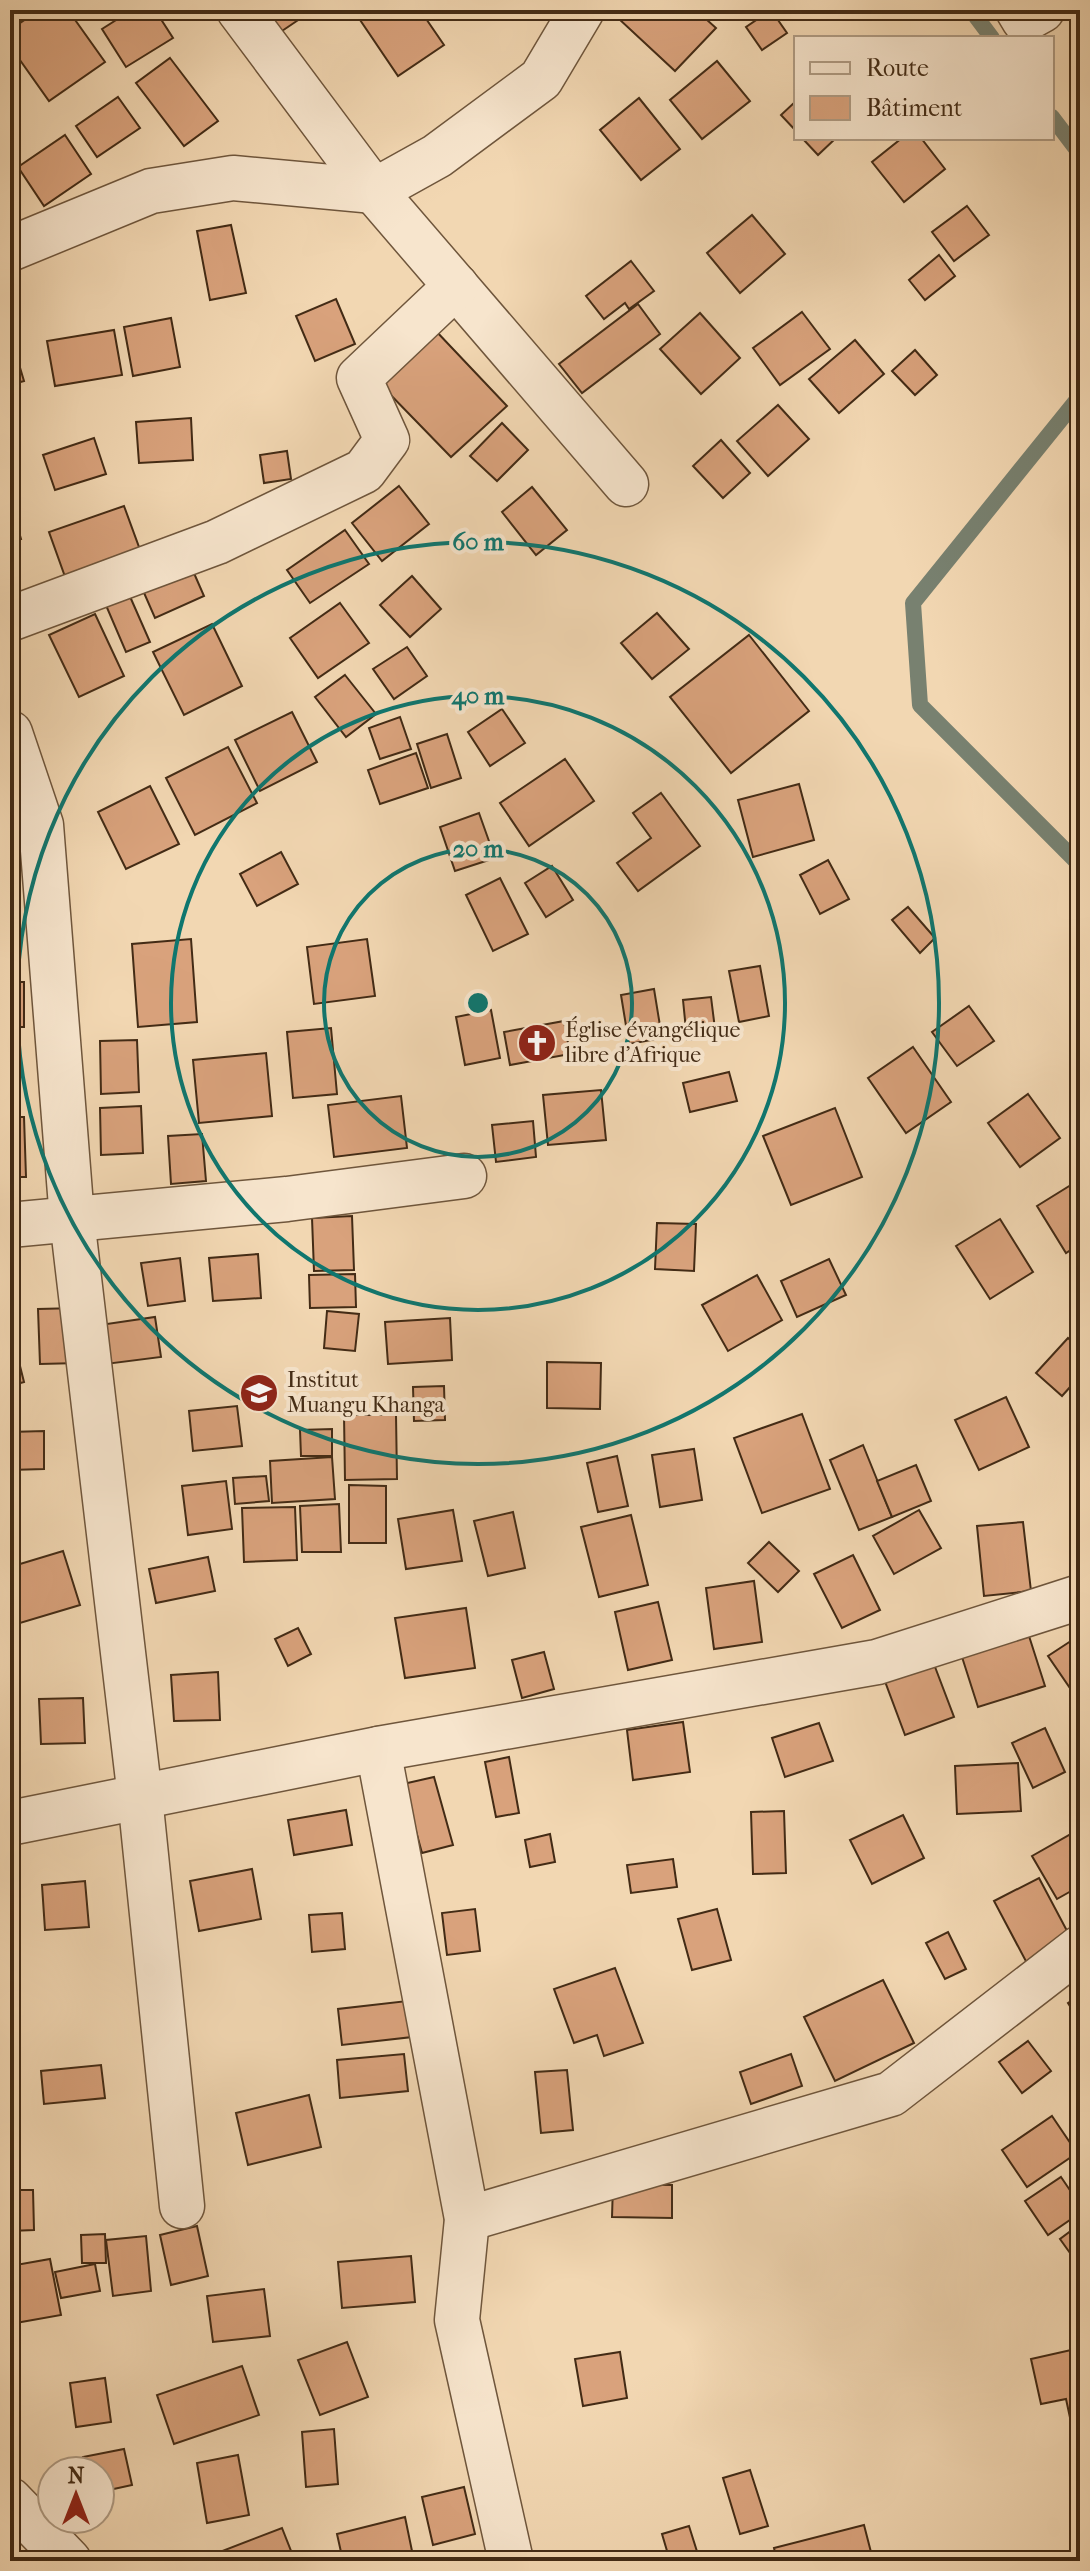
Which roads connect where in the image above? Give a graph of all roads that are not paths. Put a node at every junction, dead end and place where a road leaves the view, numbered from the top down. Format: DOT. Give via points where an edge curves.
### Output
graph roads {
  1 [pos="239,10"];
  2 [pos="582,10"];
  3 [pos="1018,10"];
  4 [pos="1042,10"];
  5 [pos="374,191"];
  6 [pos="10,249"];
  7 [pos="456,286"];
  8 [pos="626,484"];
  9 [pos="10,619"];
  10 [pos="10,733"];
  11 [pos="464,1176"];
  12 [pos="72,1219"];
  13 [pos="10,1225"];
  14 [pos="1080,1597"];
  15 [pos="378,1749"];
  16 [pos="140,1797"];
  17 [pos="10,1823"];
  18 [pos="1080,1948"];
  19 [pos="182,2206"];
  20 [pos="467,2219"];
  21 [pos="10,2500"];
  22 [pos="69,2561"];
  23 [pos="511,2561"];
  1 -- 5 [label="street"];
  2 -- 5 [label="street" via="541,79 437,156"];
  3 -- 4 [label="street" via="1024,20"];
  5 -- 6 [label="street" via="233,178 151,191"];
  5 -- 7 [label="street"];
  7 -- 8 [label="street"];
  7 -- 9 [label="street" via="359,378 387,440 364,471 217,542"];
  10 -- 12 [label="street" via="41,825"];
  11 -- 12 [label="street"];
  12 -- 13 [label="street"];
  12 -- 16 [label="street"];
  14 -- 15 [label="street" via="877,1662"];
  15 -- 16 [label="street"];
  15 -- 20 [label="street"];
  16 -- 17 [label="street"];
  16 -- 19 [label="street"];
  18 -- 20 [label="street" via="891,2094"];
  20 -- 23 [label="street" via="457,2320"];
  21 -- 22 [label="street"];
}
